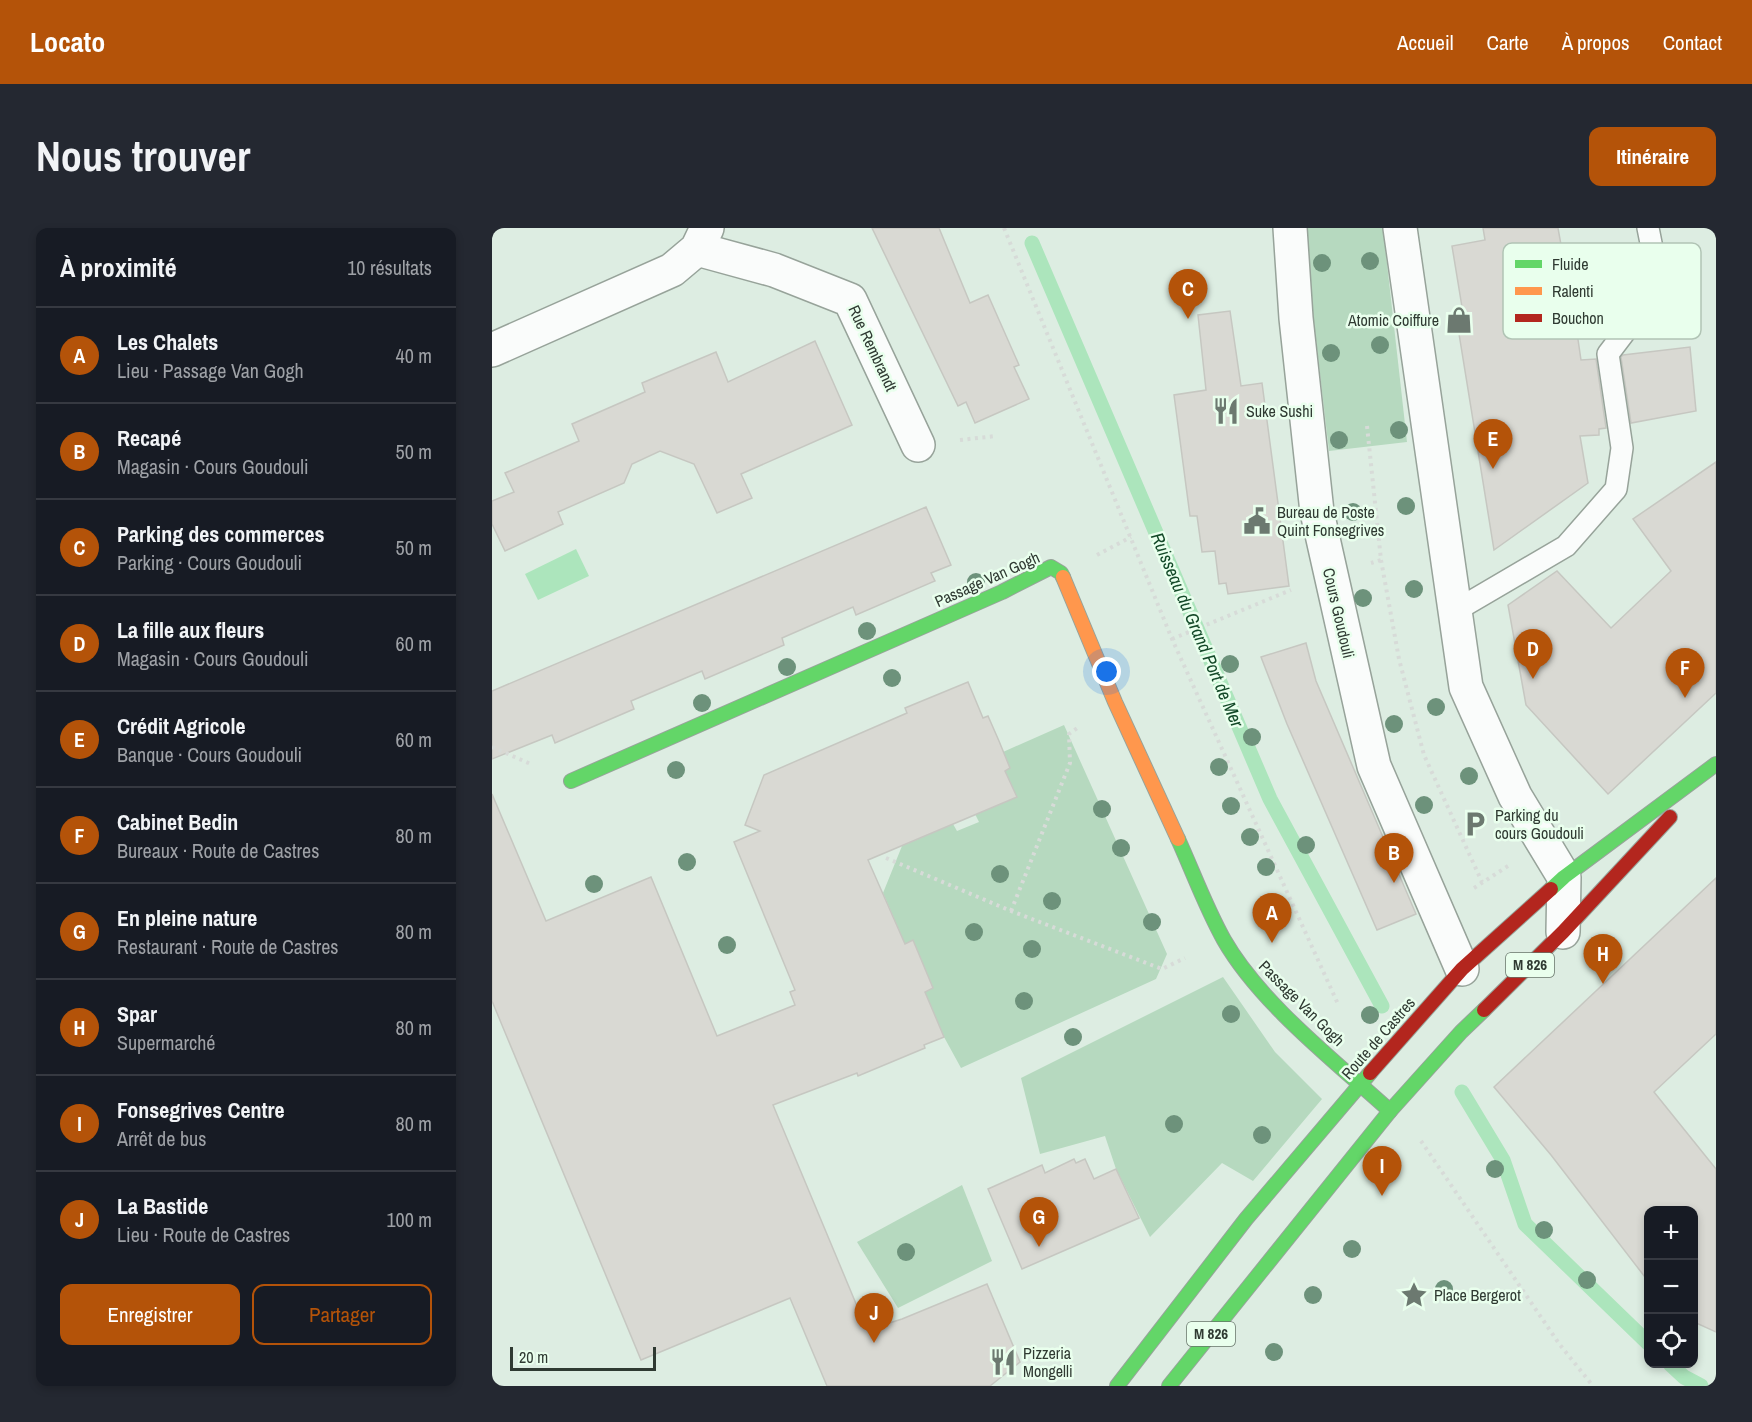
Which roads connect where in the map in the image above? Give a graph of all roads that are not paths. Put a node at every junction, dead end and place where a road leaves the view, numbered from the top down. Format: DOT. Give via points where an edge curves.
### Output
graph roads {
  1 [pos="1648,228"];
  2 [pos="1399,229"];
  3 [pos="1292,231"];
  4 [pos="702,239"];
  5 [pos="1651,243"];
  6 [pos="1619,339"];
  7 [pos="492,350"];
  8 [pos="918,445"];
  9 [pos="1455,611"];
  10 [pos="1716,765"];
  11 [pos="571,781"];
  12 [pos="1564,877"];
  13 [pos="1563,932"];
  14 [pos="1462,969"];
  15 [pos="1360,1084"];
  16 [pos="1390,1111"];
  17 [pos="1117,1386"];
  18 [pos="1169,1386"];
  1 -- 5 [label="lane"];
  2 -- 9 [label="street"];
  3 -- 14 [label="street, Cours Goudouli" via="1296,318 1317,512 1374,766"];
  4 -- 7 [label="street, Rue Rembrandt" via="672,270"];
  4 -- 8 [label="street, Rue Rembrandt" via="850,300"];
  6 -- 9 [label="lane" via="1608,354 1622,448 1616,489 1566,546"];
  9 -- 12 [label="street" via="1466,687 1515,796"];
  10 -- 12 [label="main road, Route de Castres / M 826"];
  10 -- 13 [label="main road, Route de Castres / M 826"];
  11 -- 15 [label="main road, Passage Van Gogh" via="1051,567 1061,573 1115,702 1224,940 1254,983"];
  12 -- 13 [label="street"];
  12 -- 14 [label="main road, Route de Castres / M 826"];
  13 -- 16 [label="main road, Route de Castres / M 826" via="1461,1032"];
  14 -- 15 [label="main road, Route de Castres / M 826"];
  15 -- 16 [label="main road, Passage Van Gogh"];
  15 -- 17 [label="main road, Route de Castres / M 826" via="1246,1219"];
  16 -- 18 [label="main road, Route de Castres / M 826"];
}
